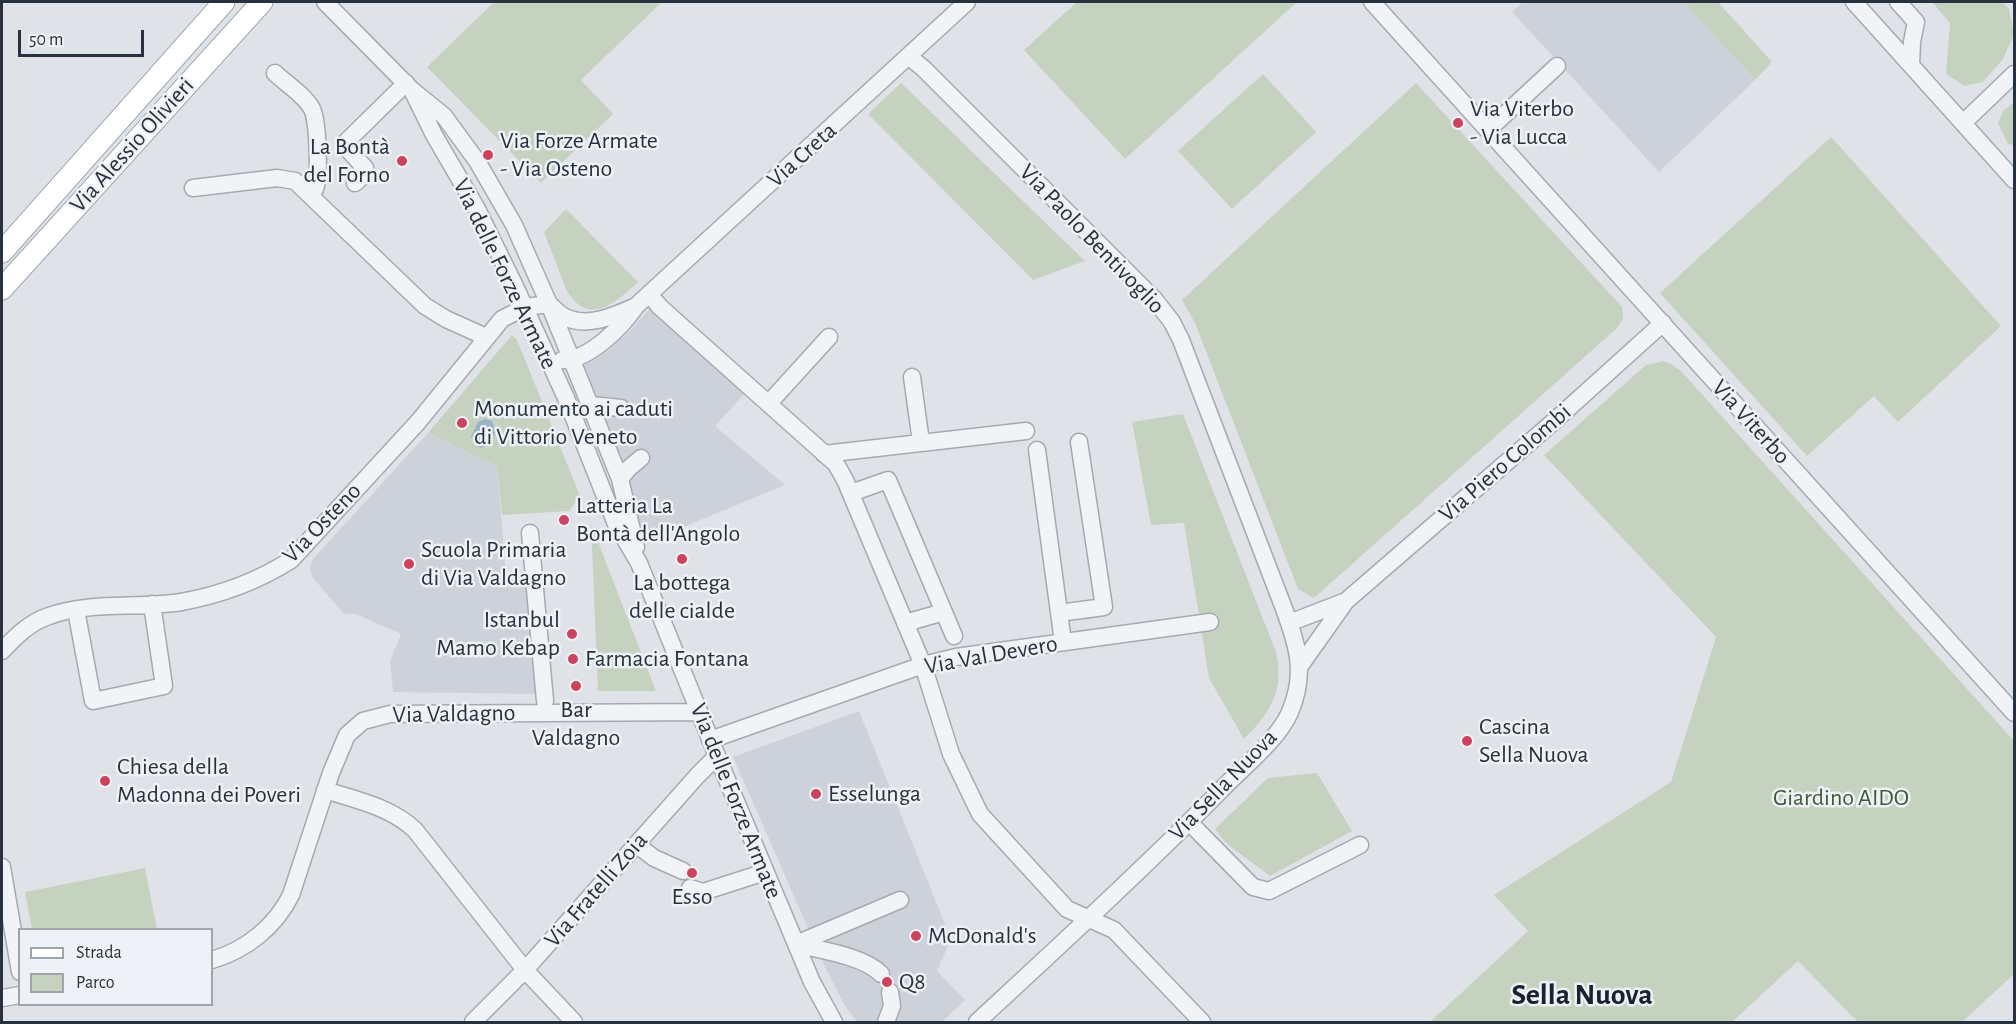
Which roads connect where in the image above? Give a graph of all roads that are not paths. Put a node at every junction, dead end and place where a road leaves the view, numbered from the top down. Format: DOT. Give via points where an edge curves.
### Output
graph roads {
  1 [pos="224,2"];
  2 [pos="262,2"];
  3 [pos="325,2"];
  4 [pos="967,2"];
  5 [pos="1372,2"];
  6 [pos="1854,2"];
  7 [pos="1898,2"];
  8 [pos="908,56"];
  9 [pos="1911,65"];
  10 [pos="1557,66"];
  11 [pos="275,73"];
  12 [pos="2013,74"];
  13 [pos="409,87"];
  14 [pos="1963,123"];
  15 [pos="1488,130"];
  16 [pos="2014,180"];
  17 [pos="355,183"];
  18 [pos="193,188"];
  19 [pos="306,191"];
  20 [pos="2,252"];
  21 [pos="2,289"];
  22 [pos="649,294"];
  23 [pos="549,304"];
  24 [pos="636,306"];
  25 [pos="525,307"];
  26 [pos="1663,323"];
  27 [pos="486,337"];
  28 [pos="829,337"];
  29 [pos="548,359"];
  30 [pos="572,360"];
  31 [pos="912,377"];
  32 [pos="768,404"];
  33 [pos="590,405"];
  34 [pos="621,408"];
  35 [pos="575,421"];
  36 [pos="1026,431"];
  37 [pos="1079,441"];
  38 [pos="921,442"];
  39 [pos="1037,450"];
  40 [pos="824,454"];
  41 [pos="640,458"];
  42 [pos="598,479"];
  43 [pos="620,479"];
  44 [pos="850,493"];
  45 [pos="530,533"];
  46 [pos="639,563"];
  47 [pos="1347,600"];
  48 [pos="152,604"];
  49 [pos="76,609"];
  50 [pos="944,612"];
  51 [pos="1059,613"];
  52 [pos="1210,622"];
  53 [pos="905,623"];
  54 [pos="1289,623"];
  55 [pos="954,636"];
  56 [pos="1063,642"];
  57 [pos="2,651"];
  58 [pos="923,664"];
  59 [pos="1300,666"];
  60 [pos="544,701"];
  61 [pos="699,712"];
  62 [pos="2014,713"];
  63 [pos="710,740"];
  64 [pos="717,756"];
  65 [pos="325,790"];
  66 [pos="1189,822"];
  67 [pos="636,844"];
  68 [pos="1360,845"];
  69 [pos="2,867"];
  70 [pos="682,871"];
  71 [pos="765,872"];
  72 [pos="690,888"];
  73 [pos="900,900"];
  74 [pos="1087,919"];
  75 [pos="796,944"];
  76 [pos="8,949"];
  77 [pos="213,960"];
  78 [pos="18,968"];
  79 [pos="525,970"];
  80 [pos="881,975"];
  81 [pos="890,992"];
  82 [pos="18,995"];
  83 [pos="2,998"];
  84 [pos="473,1023"];
  85 [pos="574,1023"];
  86 [pos="834,1023"];
  87 [pos="886,1023"];
  88 [pos="977,1023"];
  89 [pos="1202,1023"];
  1 -- 20 [label="main road, Via Alessio Olivieri"];
  2 -- 21 [label="main road, Via Alessio Olivieri"];
  3 -- 13 [label="street, Via delle Forze Armate"];
  4 -- 8 [label="street, Via Creta"];
  5 -- 15 [label="street, Via Viterbo"];
  6 -- 9 [label="street"];
  7 -- 9 [label="street" via="1916,22"];
  8 -- 22 [label="street, Via Creta"];
  8 -- 54 [label="street, Via Paolo Bentivoglio" via="1147,291 1172,322"];
  9 -- 14 [label="street"];
  10 -- 15 [label="street"];
  11 -- 19 [label="street" via="308,104 315,116 318,179 315,189"];
  12 -- 14 [label="street"];
  13 -- 17 [label="street" via="345,143 366,172"];
  13 -- 23 [label="street, Via delle Forze Armate" via="444,116 477,161 514,225"];
  13 -- 25 [label="street, Via delle Forze Armate" via="476,207"];
  14 -- 16 [label="street"];
  15 -- 26 [label="street, Via Viterbo"];
  18 -- 19 [label="street" via="277,178 295,181"];
  19 -- 27 [label="street" via="425,306"];
  22 -- 24 [label="street, Via Creta"];
  22 -- 32 [label="street"];
  23 -- 24 [label="street, Via Creta" via="564,317 578,321 614,316"];
  23 -- 25 [label="street, Via Osteno"];
  23 -- 30 [label="street, Via delle Forze Armate"];
  24 -- 30 [label="street, Via Creta" via="627,320 588,353"];
  25 -- 27 [label="street, Via Osteno" via="502,319"];
  25 -- 29 [label="street, Via delle Forze Armate"];
  26 -- 47 [label="street, Via Piero Colombi"];
  26 -- 62 [label="street, Via Viterbo"];
  27 -- 48 [label="street, Via Osteno" via="418,422 291,560 217,594"];
  28 -- 32 [label="street"];
  29 -- 30 [label="street"];
  29 -- 35 [label="street, Via delle Forze Armate"];
  30 -- 33 [label="street, Via delle Forze Armate"];
  31 -- 38 [label="street"];
  32 -- 40 [label="street"];
  33 -- 34 [label="street"];
  33 -- 35 [label="street"];
  33 -- 43 [label="street, Via delle Forze Armate"];
  35 -- 42 [label="street, Via delle Forze Armate"];
  36 -- 38 [label="street"];
  37 -- 51 [label="street" via="1104,607"];
  38 -- 40 [label="street"];
  39 -- 51 [label="street"];
  40 -- 44 [label="street" via="836,464"];
  41 -- 43 [label="street"];
  42 -- 43 [label="street"];
  42 -- 46 [label="street, Via delle Forze Armate" via="616,524"];
  43 -- 46 [label="street, Via delle Forze Armate"];
  44 -- 50 [label="street, Via Val Devero" via="888,480"];
  44 -- 53 [label="street"];
  45 -- 60 [label="street"];
  46 -- 61 [label="street, Via delle Forze Armate"];
  47 -- 54 [label="street, Via Piero Colombi"];
  47 -- 59 [label="street, Via Piero Colombi"];
  48 -- 49 [label="street, Via Osteno"];
  48 -- 49 [label="street" via="164,686 93,701"];
  49 -- 57 [label="street, Via Osteno" via="33,624"];
  50 -- 53 [label="street, Via Val Devero"];
  50 -- 55 [label="street, Via Val Devero"];
  51 -- 56 [label="street"];
  52 -- 56 [label="street, Via Val Devero"];
  53 -- 58 [label="street"];
  54 -- 59 [label="street, Via Sella Nuova"];
  56 -- 58 [label="street, Via Val Devero"];
  58 -- 63 [label="street, Via Val Devero"];
  58 -- 74 [label="street" via="951,754 980,814 1068,909"];
  59 -- 66 [label="street, Via Sella Nuova" via="1298,690 1277,733"];
  61 -- 63 [label="street, Via delle Forze Armate"];
  61 -- 65 [label="street, Via Valdagno" via="390,714 363,721 347,735"];
  63 -- 64 [label="street, Via delle Forze Armate"];
  64 -- 67 [label="street, Via Fratelli Zoia"];
  64 -- 71 [label="street, Via delle Forze Armate"];
  65 -- 77 [label="street, Via Valdagno" via="286,905 258,937"];
  65 -- 79 [label="street" via="381,809 416,830"];
  66 -- 68 [label="street" via="1253,886 1269,891"];
  66 -- 74 [label="street, Via Sella Nuova"];
  67 -- 70 [label="street"];
  67 -- 79 [label="street, Via Fratelli Zoia"];
  69 -- 76 [label="street"];
  71 -- 72 [label="street" via="703,892"];
  71 -- 75 [label="street, Via delle Forze Armate"];
  73 -- 75 [label="street"];
  74 -- 88 [label="street, Via Sella Nuova"];
  74 -- 89 [label="street" via="1114,930"];
  75 -- 80 [label="street" via="864,963"];
  75 -- 86 [label="street, Via delle Forze Armate"];
  76 -- 78 [label="street"];
  79 -- 84 [label="street, Via Fratelli Zoia"];
  79 -- 85 [label="street"];
  81 -- 87 [label="street" via="892,1006"];
  82 -- 83 [label="street"];
}
